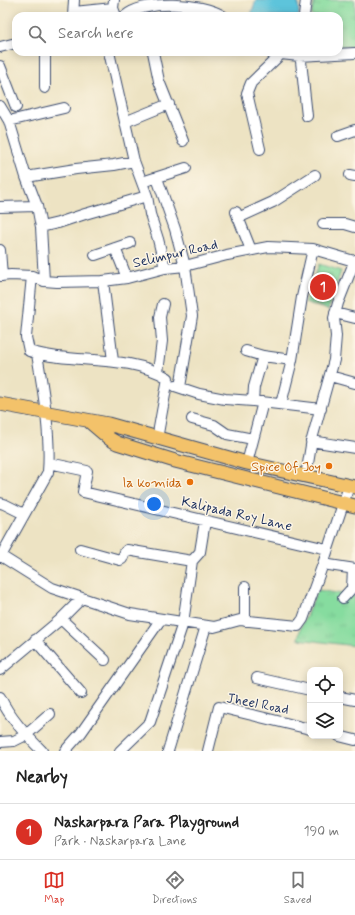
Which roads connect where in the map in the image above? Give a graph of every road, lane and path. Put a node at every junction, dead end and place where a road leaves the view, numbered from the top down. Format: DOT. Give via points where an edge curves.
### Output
graph roads {
  1 [pos="74,0"];
  2 [pos="214,0"];
  3 [pos="306,0"];
  4 [pos="182,2"];
  5 [pos="114,8"];
  6 [pos="130,9"];
  7 [pos="74,12"];
  8 [pos="87,12"];
  9 [pos="215,12"];
  10 [pos="218,12"];
  11 [pos="304,12"];
  12 [pos="12,44"];
  13 [pos="0,48"];
  14 [pos="343,53"];
  15 [pos="355,53"];
  16 [pos="45,56"];
  17 [pos="110,56"];
  18 [pos="155,56"];
  19 [pos="277,56"];
  20 [pos="299,56"];
  21 [pos="0,66"];
  22 [pos="45,88"];
  23 [pos="169,104"];
  24 [pos="0,106"];
  25 [pos="16,107"];
  26 [pos="64,108"];
  27 [pos="307,116"];
  28 [pos="9,121"];
  29 [pos="125,122"];
  30 [pos="355,130"];
  31 [pos="338,136"];
  32 [pos="183,141"];
  33 [pos="260,149"];
  34 [pos="134,161"];
  35 [pos="186,168"];
  36 [pos="315,176"];
  37 [pos="26,177"];
  38 [pos="157,178"];
  39 [pos="142,182"];
  40 [pos="147,196"];
  41 [pos="37,206"];
  42 [pos="0,207"];
  43 [pos="323,224"];
  44 [pos="40,227"];
  45 [pos="355,227"];
  46 [pos="130,243"];
  47 [pos="115,248"];
  48 [pos="313,249"];
  49 [pos="0,250"];
  50 [pos="251,250"];
  51 [pos="95,255"];
  52 [pos="355,261"];
  53 [pos="185,266"];
  54 [pos="165,268"];
  55 [pos="1,276"];
  56 [pos="32,276"];
  57 [pos="127,278"];
  58 [pos="44,281"];
  59 [pos="104,281"];
  60 [pos="163,304"];
  61 [pos="336,313"];
  62 [pos="355,318"];
  63 [pos="246,351"];
  64 [pos="38,354"];
  65 [pos="263,356"];
  66 [pos="292,360"];
  67 [pos="113,362"];
  68 [pos="158,372"];
  69 [pos="330,376"];
  70 [pos="355,383"];
  71 [pos="167,384"];
  72 [pos="180,387"];
  73 [pos="258,401"];
  74 [pos="0,404"];
  75 [pos="281,404"];
  76 [pos="321,409"];
  77 [pos="46,413"];
  78 [pos="192,419"];
  79 [pos="90,422"];
  80 [pos="157,439"];
  81 [pos="253,440"];
  82 [pos="311,441"];
  83 [pos="355,448"];
  84 [pos="49,463"];
  85 [pos="247,463"];
  86 [pos="306,476"];
  87 [pos="352,487"];
  88 [pos="0,503"];
  89 [pos="349,505"];
  90 [pos="24,514"];
  91 [pos="205,521"];
  92 [pos="80,549"];
  93 [pos="327,549"];
  94 [pos="0,556"];
  95 [pos="192,560"];
  96 [pos="323,564"];
  97 [pos="354,569"];
  98 [pos="245,587"];
  99 [pos="82,598"];
  100 [pos="343,598"];
  101 [pos="61,619"];
  102 [pos="161,619"];
  103 [pos="245,621"];
  104 [pos="183,623"];
  105 [pos="206,626"];
  106 [pos="34,640"];
  107 [pos="105,660"];
  108 [pos="0,670"];
  109 [pos="257,678"];
  110 [pos="307,689"];
  111 [pos="81,693"];
  112 [pos="0,697"];
  113 [pos="343,698"];
  114 [pos="355,700"];
  115 [pos="3,710"];
  116 [pos="50,714"];
  117 [pos="307,728"];
  118 [pos="26,735"];
  119 [pos="343,737"];
  120 [pos="355,740"];
  121 [pos="0,742"];
  122 [pos="14,746"];
  123 [pos="42,751"];
  124 [pos="65,751"];
  125 [pos="120,751"];
  126 [pos="170,751"];
  127 [pos="208,751"];
  1 -- 7 [label="street"];
  2 -- 10 [label="street"];
  3 -- 11 [label="street"];
  4 -- 6 [label="street" via="147,4"];
  4 -- 9 [label="street"];
  5 -- 8 [label="street"];
  12 -- 13 [label="street"];
  14 -- 15 [label="street"];
  16 -- 22 [label="street"];
  17 -- 29 [label="street"];
  18 -- 23 [label="street" via="158,76"];
  19 -- 33 [label="street" via="251,83 247,93"];
  20 -- 27 [label="street"];
  21 -- 25 [label="street"];
  23 -- 29 [label="street"];
  23 -- 32 [label="street"];
  24 -- 28 [label="street"];
  26 -- 28 [label="street"];
  28 -- 37 [label="street"];
  29 -- 34 [label="street"];
  30 -- 31 [label="street"];
  34 -- 37 [label="street"];
  34 -- 39 [label="street"];
  35 -- 38 [label="street"];
  36 -- 50 [label="street" via="273,202 237,215"];
  37 -- 41 [label="street"];
  38 -- 39 [label="street"];
  38 -- 53 [label="street"];
  39 -- 40 [label="street"];
  40 -- 44 [label="street"];
  40 -- 54 [label="street"];
  41 -- 42 [label="street"];
  41 -- 44 [label="street"];
  43 -- 45 [label="street"];
  44 -- 58 [label="street"];
  46 -- 47 [label="street"];
  47 -- 51 [label="street"];
  47 -- 57 [label="street"];
  48 -- 50 [label="street, Selimpur Road" via="268,247"];
  48 -- 52 [label="street, Selimpur Road"];
  48 -- 66 [label="street"];
  49 -- 55 [label="street"];
  50 -- 53 [label="street, Selimpur Road"];
  52 -- 61 [label="street"];
  53 -- 54 [label="street, Selimpur Road"];
  53 -- 72 [label="street" via="192,316"];
  54 -- 57 [label="street, Selimpur Road"];
  55 -- 56 [label="street, Selimpur Road"];
  56 -- 58 [label="street, Selimpur Road"];
  56 -- 64 [label="street" via="26,337 29,351"];
  57 -- 59 [label="street, Selimpur Road"];
  58 -- 59 [label="street, Selimpur Road"];
  59 -- 67 [label="street"];
  60 -- 68 [label="street" via="160,317 162,341"];
  61 -- 62 [label="street"];
  61 -- 69 [label="street" via="334,360"];
  63 -- 65 [label="street"];
  64 -- 67 [label="street"];
  64 -- 77 [label="street"];
  65 -- 66 [label="street"];
  65 -- 73 [label="street" via="254,387"];
  66 -- 75 [label="street"];
  67 -- 68 [label="street" via="142,366"];
  68 -- 71 [label="street" via="168,378"];
  69 -- 70 [label="street"];
  69 -- 76 [label="street"];
  71 -- 72 [label="street"];
  71 -- 80 [label="street"];
  72 -- 73 [label="street" via="218,398"];
  73 -- 75 [label="street"];
  73 -- 81 [label="street"];
  74 -- 77 [label="main road"];
  75 -- 76 [label="street"];
  76 -- 82 [label="street"];
  77 -- 79 [label="main road"];
  77 -- 84 [label="street"];
  78 -- 81 [label="street" via="214,424 227,434"];
  79 -- 80 [label="main road"];
  79 -- 89 [label="main road" via="117,443 175,461"];
  80 -- 85 [label="main road"];
  81 -- 85 [label="street"];
  82 -- 83 [label="street"];
  82 -- 86 [label="street"];
  84 -- 90 [label="street" via="48,472"];
  84 -- 91 [label="street, Kalipada Roy Lane" via="87,471 83,492"];
  85 -- 86 [label="main road"];
  86 -- 87 [label="main road"];
  87 -- 89 [label="street"];
  88 -- 90 [label="street"];
  89 -- 93 [label="street"];
  90 -- 94 [label="street"];
  91 -- 93 [label="street, Kalipada Roy Lane"];
  91 -- 95 [label="street" via="200,552"];
  92 -- 95 [label="street" via="120,560 127,550"];
  93 -- 96 [label="street"];
  94 -- 99 [label="street" via="52,588"];
  95 -- 104 [label="street"];
  96 -- 97 [label="street"];
  96 -- 103 [label="street" via="303,619 298,626"];
  97 -- 100 [label="street" via="352,588"];
  98 -- 103 [label="street"];
  99 -- 101 [label="street"];
  99 -- 102 [label="street" via="130,614"];
  101 -- 106 [label="street"];
  101 -- 107 [label="street"];
  102 -- 104 [label="street"];
  102 -- 124 [label="street"];
  103 -- 105 [label="street" via="214,627"];
  104 -- 105 [label="street"];
  104 -- 125 [label="street" via="150,722"];
  105 -- 126 [label="street"];
  106 -- 108 [label="street"];
  106 -- 111 [label="street"];
  109 -- 110 [label="street"];
  112 -- 115 [label="street"];
  113 -- 114 [label="street"];
  115 -- 118 [label="street"];
  116 -- 118 [label="street"];
  117 -- 127 [label="street, Jheel Road" via="220,707"];
  118 -- 122 [label="street"];
  118 -- 123 [label="street"];
  119 -- 120 [label="street"];
  121 -- 122 [label="street"];
}
